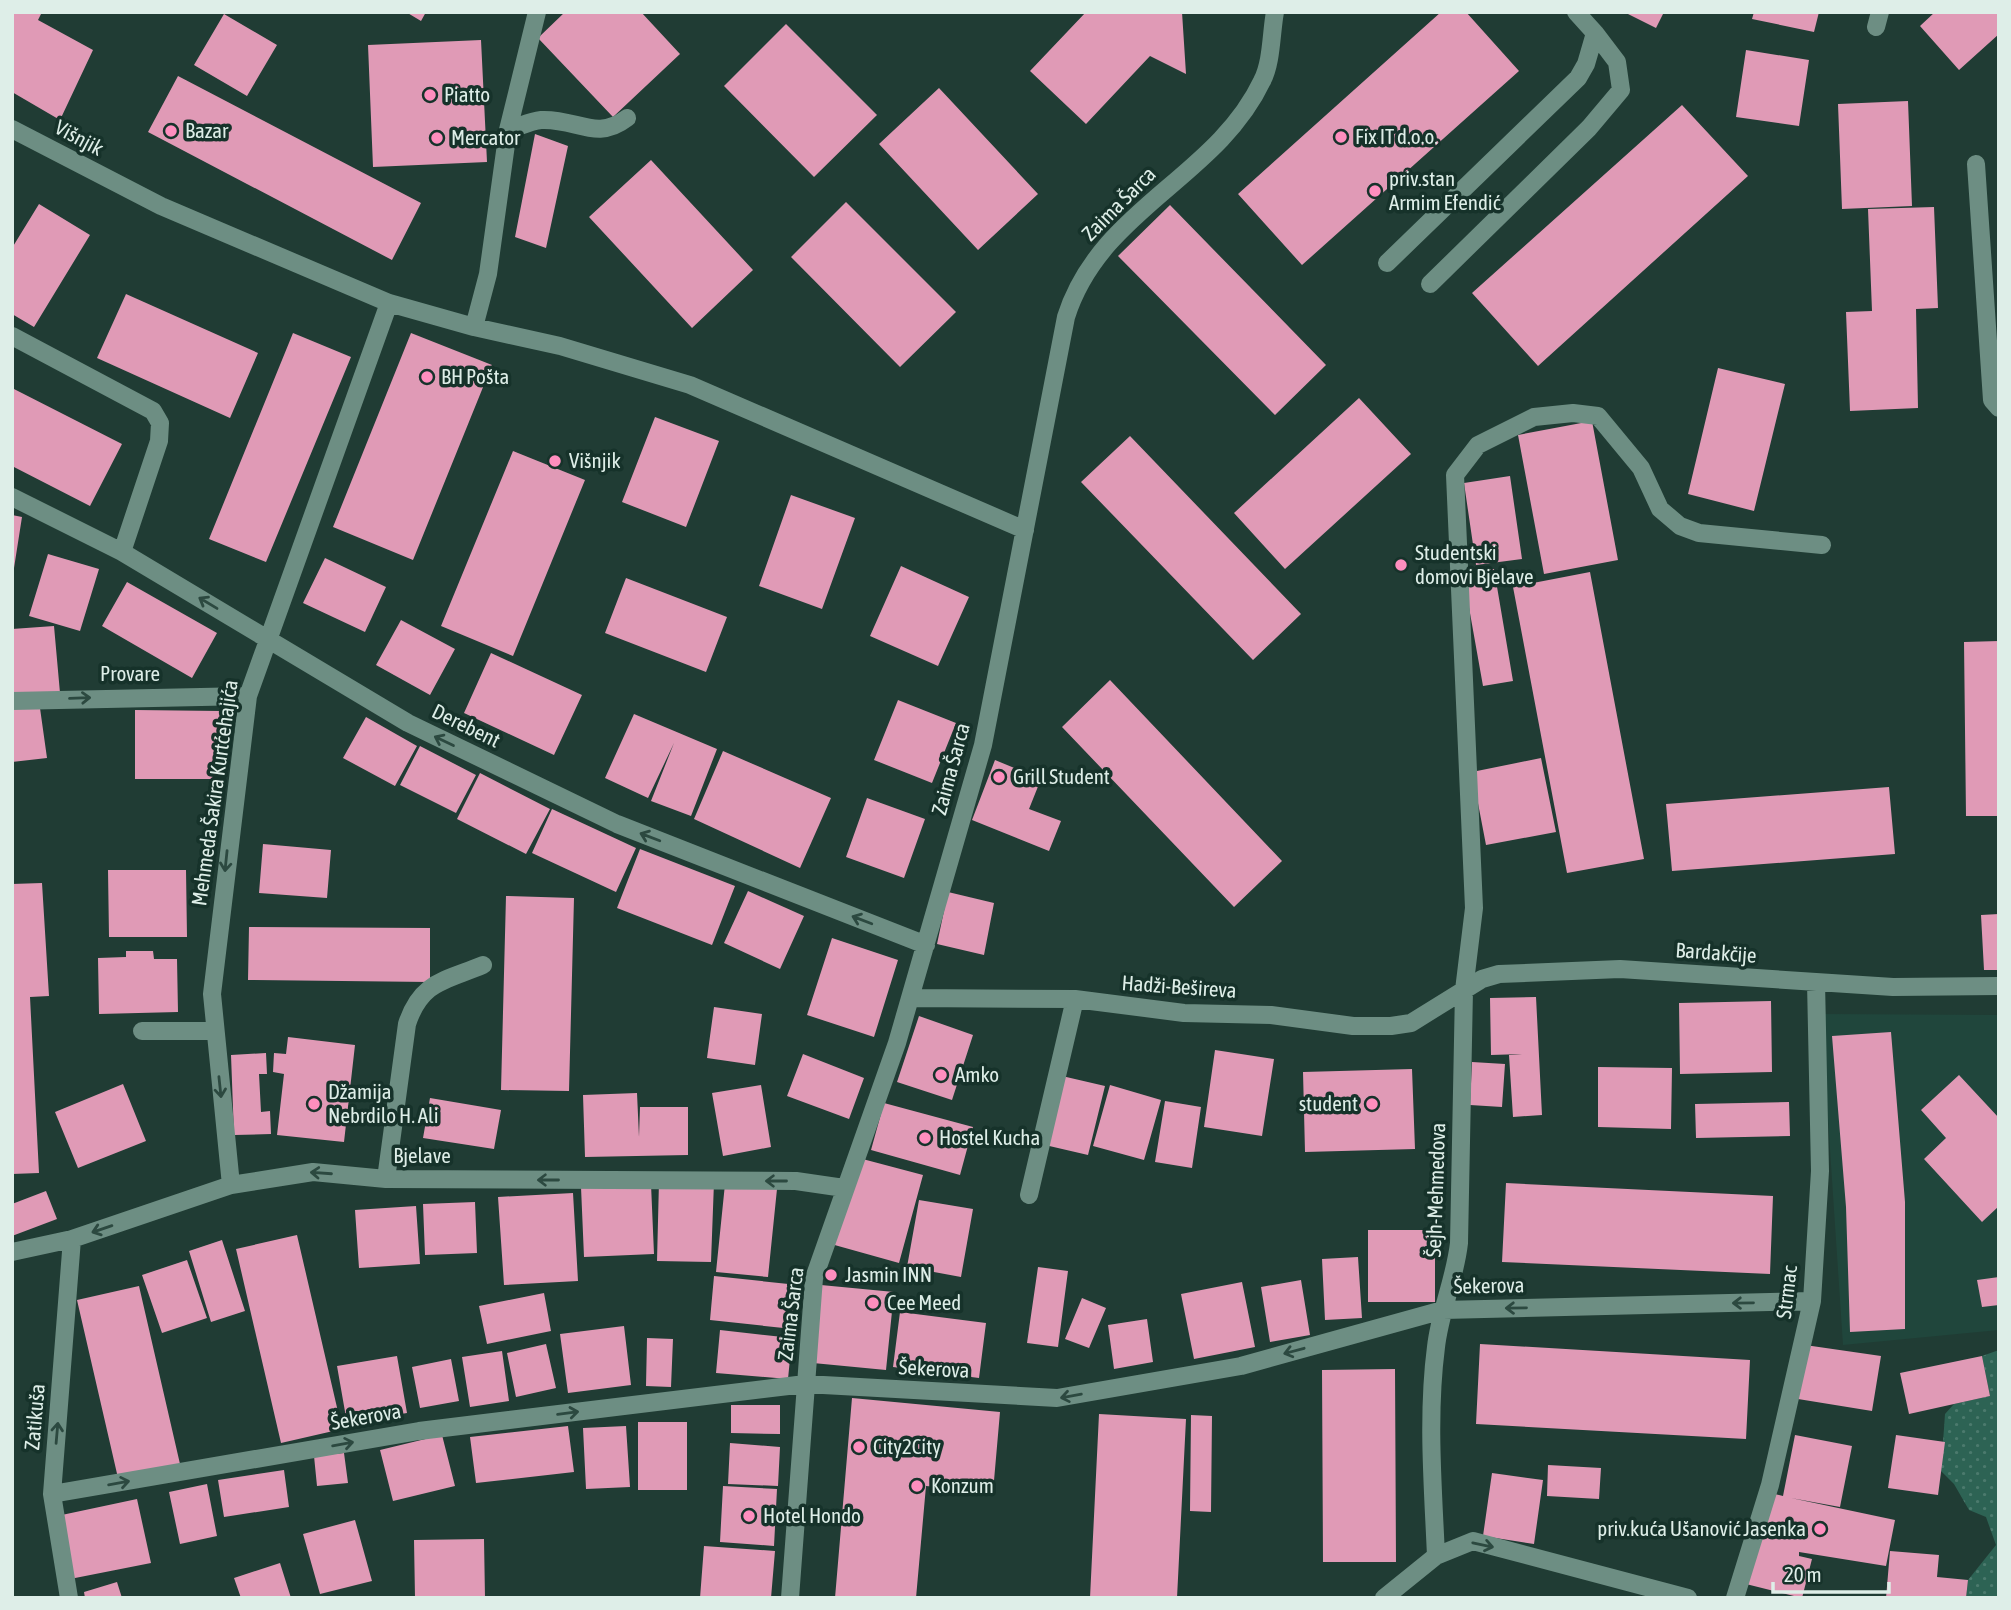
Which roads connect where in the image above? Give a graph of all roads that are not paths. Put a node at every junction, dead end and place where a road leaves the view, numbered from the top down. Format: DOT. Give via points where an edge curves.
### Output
graph roads {
  1 [pos="537,12"];
  2 [pos="1275,12"];
  3 [pos="1576,12"];
  4 [pos="1595,33"];
  5 [pos="628,118"];
  6 [pos="12,129"];
  7 [pos="508,130"];
  8 [pos="1976,164"];
  9 [pos="1387,263"];
  10 [pos="1430,284"];
  11 [pos="389,303"];
  12 [pos="474,327"];
  13 [pos="12,336"];
  14 [pos="1999,408"];
  15 [pos="12,497"];
  16 [pos="1025,530"];
  17 [pos="1822,545"];
  18 [pos="122,552"];
  19 [pos="267,638"];
  20 [pos="248,696"];
  21 [pos="12,701"];
  22 [pos="926,945"];
  23 [pos="483,965"];
  24 [pos="1816,982"];
  25 [pos="1999,986"];
  26 [pos="1464,990"];
  27 [pos="911,999"];
  28 [pos="1076,999"];
  29 [pos="1439,1008"];
  30 [pos="142,1031"];
  31 [pos="214,1031"];
  32 [pos="386,1179"];
  33 [pos="231,1185"];
  34 [pos="844,1188"];
  35 [pos="1028,1195"];
  36 [pos="72,1239"];
  37 [pos="12,1252"];
  38 [pos="1812,1301"];
  39 [pos="1444,1310"];
  40 [pos="805,1384"];
  41 [pos="52,1494"];
  42 [pos="1436,1556"];
  43 [pos="1657,1594"];
  44 [pos="68,1598"];
  45 [pos="790,1598"];
  46 [pos="1384,1598"];
  47 [pos="1688,1598"];
  48 [pos="1735,1598"];
  1 -- 7 [label="street"];
  2 -- 16 [label="street, Zaima Šarca" via="1264,78 1241,121 1108,241 1075,289"];
  3 -- 4 [label="street"];
  4 -- 9 [label="street" via="1578,78"];
  4 -- 10 [label="street" via="1617,62 1621,90 1589,128"];
  5 -- 7 [label="street" via="613,129 600,131 569,121 539,120"];
  6 -- 11 [label="street, Višnjik" via="160,206"];
  7 -- 12 [label="street" via="488,274"];
  8 -- 14 [label="street" via="1992,400"];
  11 -- 12 [label="street, Višnjik"];
  11 -- 19 [label="street, Mehmeda Šakira Kurtćehajića"];
  12 -- 16 [label="street, Višnjik" via="573,349 690,385"];
  13 -- 18 [label="street" via="157,417 159,441"];
  15 -- 18 [label="street, Derebent"];
  16 -- 22 [label="street, Zaima Šarca" via="983,745"];
  17 -- 26 [label="street, Šejh-Mehmedova" via="1699,533 1680,526 1660,509 1641,468 1598,416 1573,413 1534,418 1478,445 1455,475 1474,908"];
  19 -- 18 [label="street, Derebent, one-way"];
  19 -- 20 [label="street, Mehmeda Šakira Kurtćehajića"];
  22 -- 19 [label="street, Derebent, one-way" via="617,824 408,723"];
  21 -- 20 [label="street, Provare, one-way"];
  20 -- 31 [label="street, Mehmeda Šakira Kurtćehajića, one-way" via="212,994"];
  22 -- 27 [label="street, Zaima Šarca"];
  23 -- 32 [label="street" via="434,985 414,1003 407,1024"];
  24 -- 25 [label="street, Bardakčije"];
  24 -- 26 [label="street, Bardakčije" via="1578,970 1499,974"];
  24 -- 38 [label="street, Strmac" via="1820,1171"];
  26 -- 29 [label="street, Bardakčije"];
  26 -- 39 [label="street, Šejh-Mehmedova" via="1459,1242"];
  27 -- 28 [label="street, Hadži-Bešireva"];
  27 -- 34 [label="street, Zaima Šarca"];
  28 -- 29 [label="street, Hadži-Bešireva" via="1353,1026 1411,1023"];
  28 -- 35 [label="street"];
  30 -- 31 [label="street"];
  31 -- 33 [label="street, Mehmeda Šakira Kurtćehajića, one-way"];
  32 -- 33 [label="street, Bjelave, one-way" via="313,1172"];
  34 -- 32 [label="street, Bjelave, one-way" via="796,1181"];
  33 -- 36 [label="street, Bjelave, one-way"];
  34 -- 40 [label="street, Zaima Šarca" via="814,1278"];
  36 -- 37 [label="street, Bjelave"];
  41 -- 36 [label="street, Zatikuša, one-way"];
  38 -- 39 [label="street, Šekerova, one-way"];
  38 -- 48 [label="street, Strmac" via="1770,1485"];
  39 -- 40 [label="street, Šekerova, one-way" via="1241,1366 1057,1398"];
  39 -- 42 [label="street, Šejh-Mehmedova" via="1436,1345 1431,1417"];
  41 -- 40 [label="street, Šekerova, one-way" via="419,1432"];
  40 -- 45 [label="street, Zaima Šarca"];
  41 -- 44 [label="street, Zatikuša"];
  42 -- 43 [label="street, one-way" via="1473,1541"];
  42 -- 46 [label="street"];
  43 -- 47 [label="street"];
}
